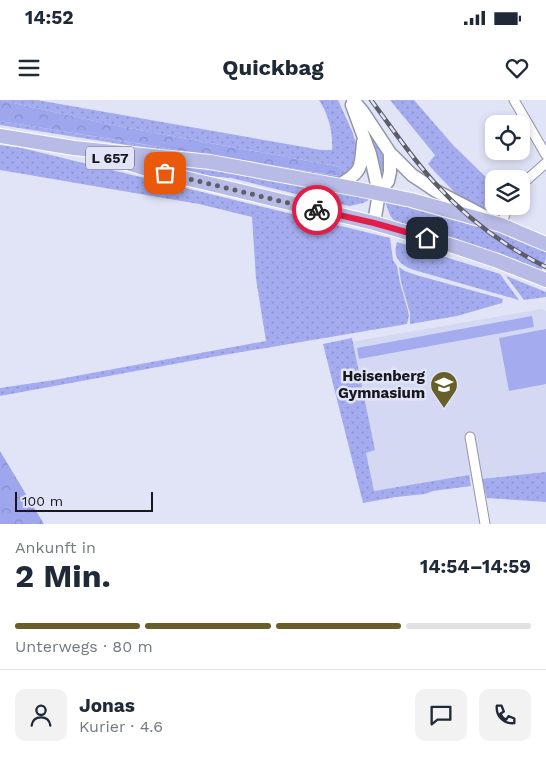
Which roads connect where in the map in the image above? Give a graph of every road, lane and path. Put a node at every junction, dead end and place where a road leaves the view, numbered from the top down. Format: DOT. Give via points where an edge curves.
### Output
graph roads {
  1 [pos="351,100"];
  2 [pos="514,100"];
  3 [pos="363,135"];
  4 [pos="0,136"];
  5 [pos="74,148"];
  6 [pos="390,153"];
  7 [pos="546,155"];
  8 [pos="546,163"];
  9 [pos="530,177"];
  10 [pos="339,185"];
  11 [pos="379,193"];
  12 [pos="505,215"];
  13 [pos="374,223"];
  14 [pos="501,225"];
  15 [pos="546,244"];
  16 [pos="546,280"];
  17 [pos="470,437"];
  18 [pos="485,524"];
  1 -- 3 [label="main road"];
  1 -- 6 [label="main road" via="363,112"];
  2 -- 7 [label="street"];
  3 -- 10 [label="main road" via="359,169"];
  3 -- 11 [label="main road"];
  4 -- 5 [label="main road, L 657"];
  5 -- 10 [label="main road, L 657" via="210,162"];
  5 -- 13 [label="main road, L 657" via="147,169"];
  6 -- 11 [label="main road" via="388,181"];
  6 -- 14 [label="main road" via="424,184"];
  8 -- 9 [label="street"];
  10 -- 11 [label="main road, L 657"];
  11 -- 13 [label="main road"];
  11 -- 14 [label="main road"];
  12 -- 14 [label="street"];
  13 -- 16 [label="main road" via="456,247"];
  14 -- 15 [label="main road"];
  17 -- 18 [label="street"];
}
